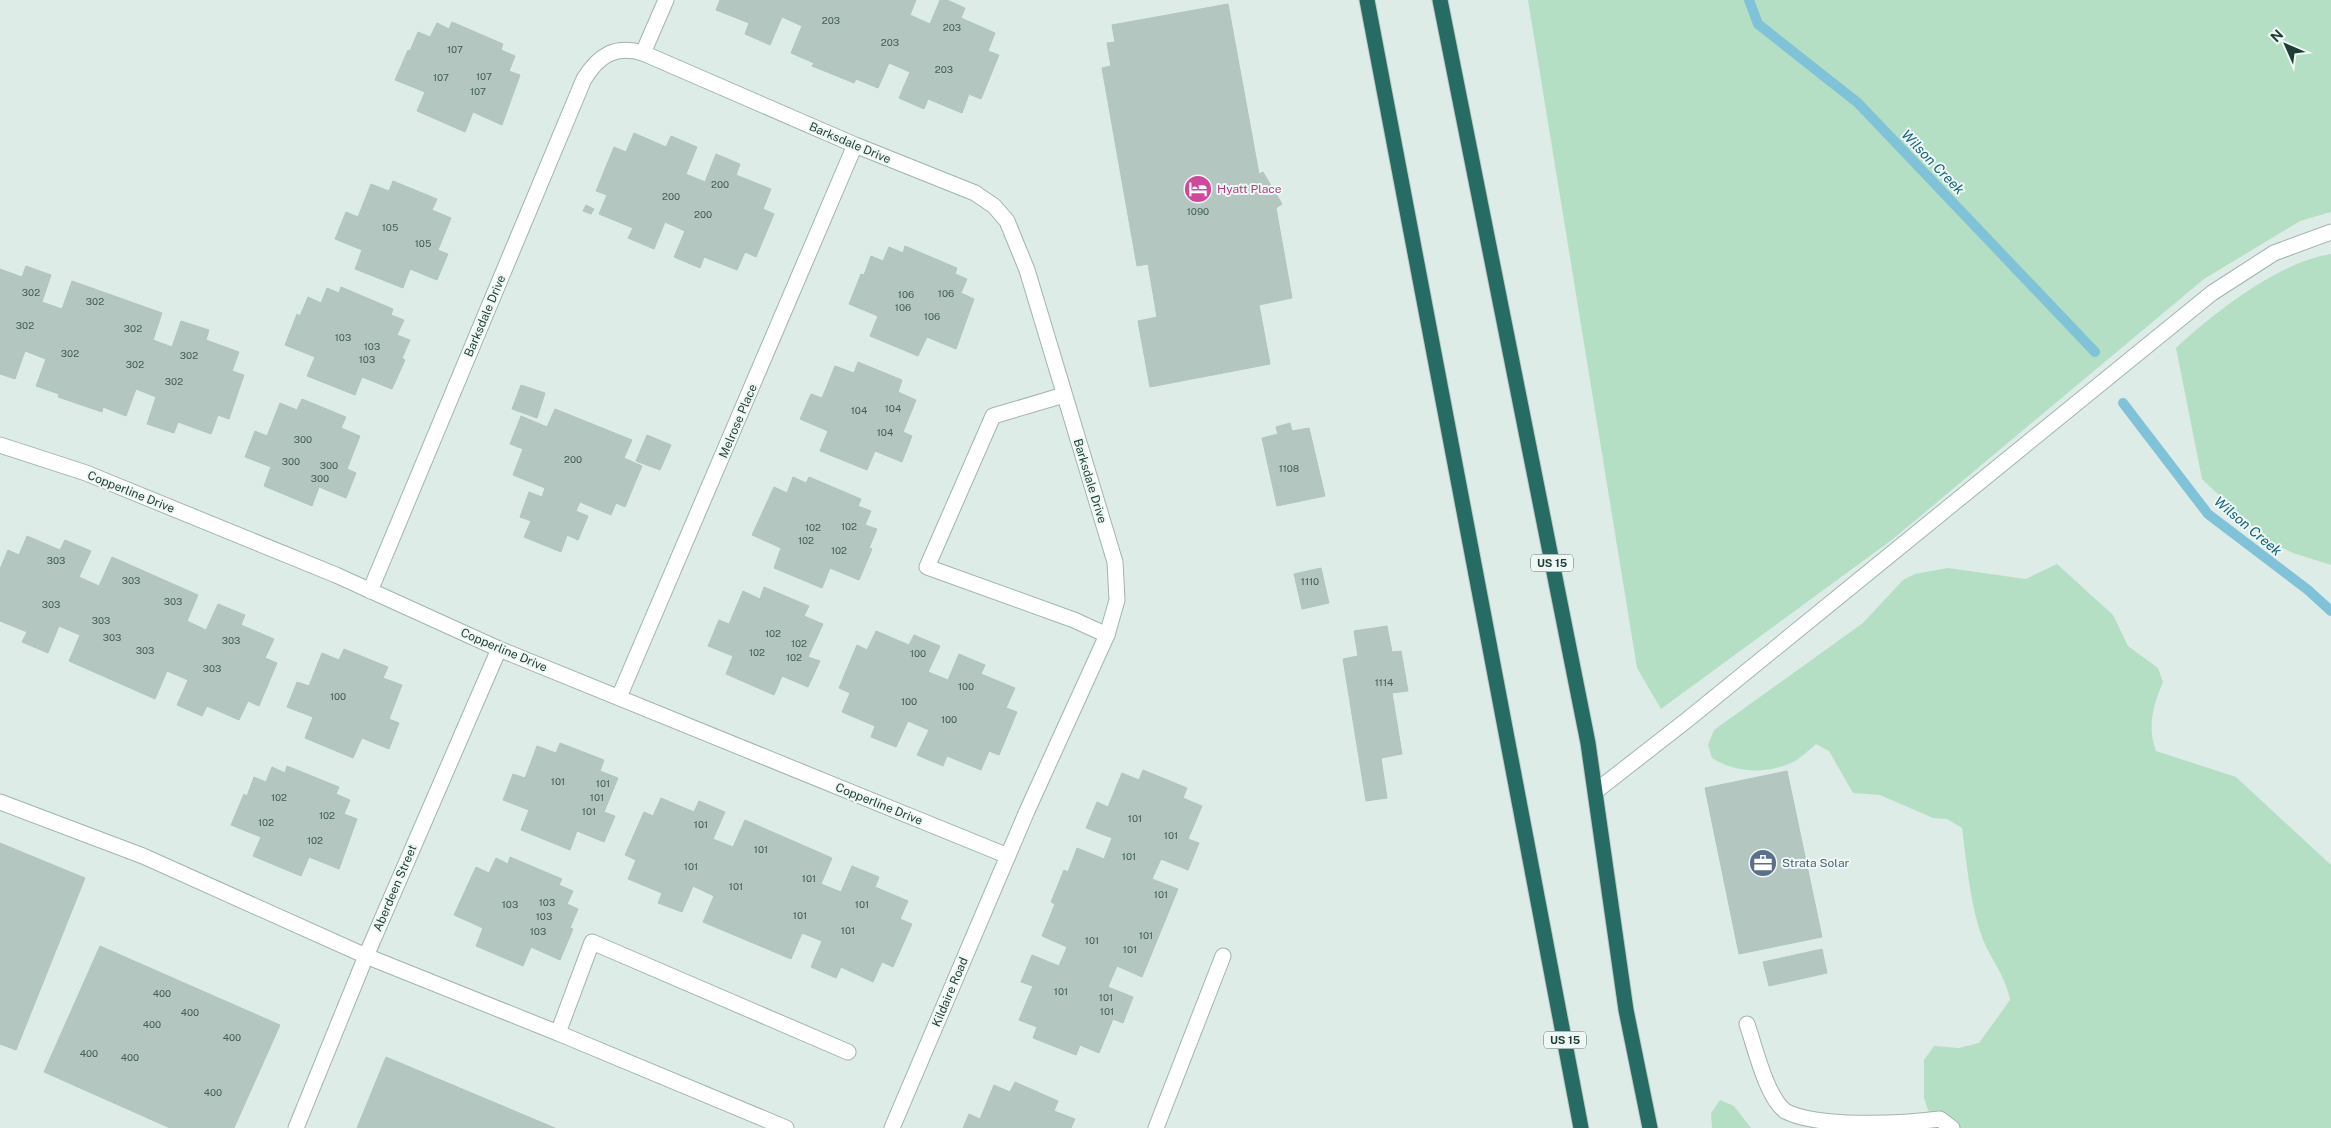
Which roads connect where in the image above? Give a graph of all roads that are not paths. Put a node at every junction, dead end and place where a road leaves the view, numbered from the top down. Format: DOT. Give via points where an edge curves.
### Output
graph roads {
  1 [pos="666,0"];
  2 [pos="1367,0"];
  3 [pos="1440,0"];
  4 [pos="643,53"];
  5 [pos="855,145"];
  6 [pos="2331,232"];
  7 [pos="1064,395"];
  8 [pos="0,445"];
  9 [pos="370,591"];
  10 [pos="1107,635"];
  11 [pos="499,649"];
  12 [pos="619,696"];
  13 [pos="1596,791"];
  14 [pos="0,802"];
  15 [pos="1008,856"];
  16 [pos="366,956"];
  17 [pos="1223,956"];
  18 [pos="1748,1024"];
  19 [pos="558,1032"];
  20 [pos="848,1052"];
  21 [pos="296,1128"];
  22 [pos="786,1128"];
  23 [pos="892,1128"];
  24 [pos="1156,1128"];
  25 [pos="1581,1128"];
  26 [pos="1650,1128"];
  27 [pos="1952,1128"];
  1 -- 4 [label="street"];
  2 -- 25 [label="highway, US 15"];
  3 -- 13 [label="highway, US 15"];
  4 -- 5 [label="street, Barksdale Drive"];
  4 -- 9 [label="street, Barksdale Drive" via="616,50 599,60 584,79"];
  5 -- 7 [label="street, Barksdale Drive" via="975,194 994,206 1007,221 1027,270"];
  5 -- 12 [label="street, Melrose Place"];
  6 -- 13 [label="street" via="2274,253 2212,293"];
  7 -- 10 [label="street, Barksdale Drive" via="1115,562 1117,600"];
  7 -- 10 [label="street" via="993,416 927,567"];
  8 -- 9 [label="street, Copperline Drive" via="86,473"];
  9 -- 11 [label="street, Copperline Drive"];
  10 -- 15 [label="street, Barksdale Drive"];
  11 -- 12 [label="street, Copperline Drive"];
  11 -- 16 [label="street, Aberdeen Street"];
  12 -- 15 [label="street, Copperline Drive"];
  13 -- 26 [label="highway, US 15" via="1626,1010"];
  14 -- 16 [label="street" via="143,856"];
  15 -- 23 [label="street, Kildaire Road"];
  16 -- 19 [label="street"];
  16 -- 21 [label="street, Aberdeen Street"];
  17 -- 24 [label="street"];
  18 -- 27 [label="street" via="1772,1094 1785,1111 1832,1126 1940,1119"];
  19 -- 20 [label="street" via="592,942"];
  19 -- 22 [label="street"];
}
